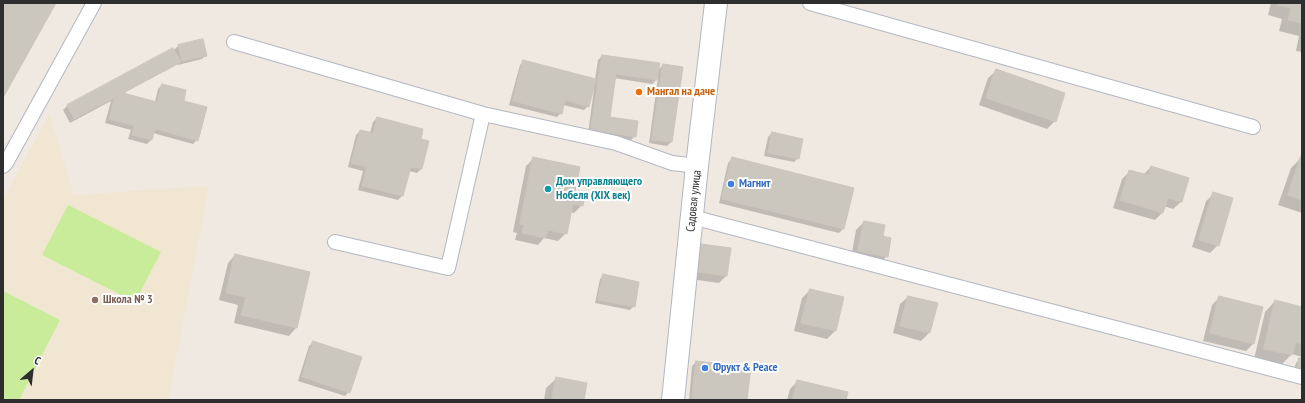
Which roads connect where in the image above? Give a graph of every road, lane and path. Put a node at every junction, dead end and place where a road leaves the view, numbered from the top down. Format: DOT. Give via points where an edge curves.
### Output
graph roads {
  1 [pos="94,3"];
  2 [pos="716,3"];
  3 [pos="810,3"];
  4 [pos="234,42"];
  5 [pos="483,114"];
  6 [pos="1253,127"];
  7 [pos="3,166"];
  8 [pos="697,166"];
  9 [pos="692,217"];
  10 [pos="335,242"];
  11 [pos="1302,377"];
  12 [pos="673,400"];
  1 -- 7 [label="lane"];
  2 -- 8 [label="street, Садовая улица"];
  3 -- 6 [label="lane"];
  4 -- 5 [label="lane"];
  5 -- 8 [label="lane" via="616,143 672,163"];
  5 -- 10 [label="lane" via="448,268"];
  8 -- 9 [label="street, Садовая улица"];
  9 -- 11 [label="lane"];
  9 -- 12 [label="street, Садовая улица"];
}
